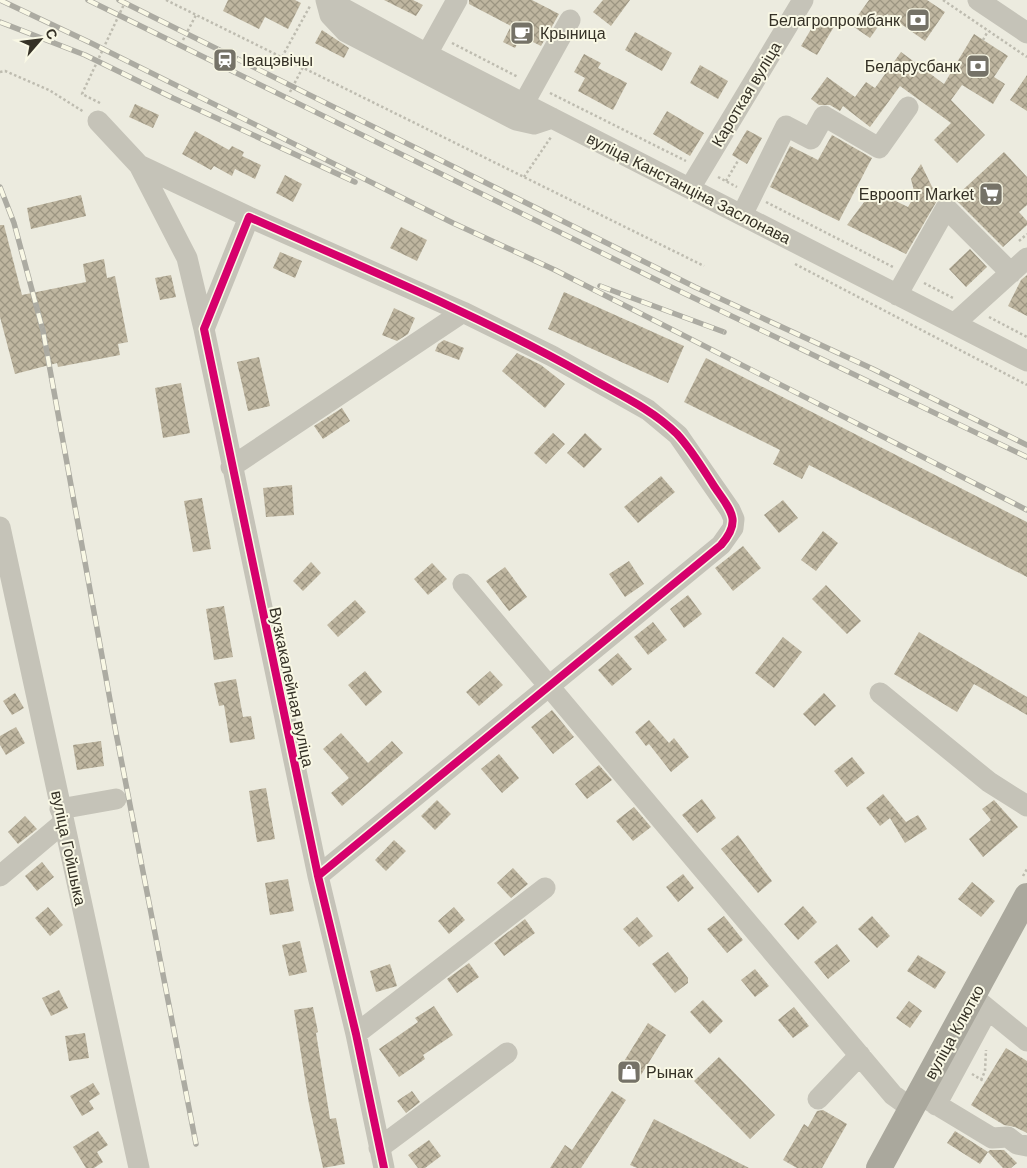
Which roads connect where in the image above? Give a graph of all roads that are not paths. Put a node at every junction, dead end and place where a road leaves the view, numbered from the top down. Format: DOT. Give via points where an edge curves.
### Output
graph roads {
  1 [pos="457,0"];
  2 [pos="803,0"];
  3 [pos="978,0"];
  4 [pos="322,1"];
  5 [pos="348,6"];
  6 [pos="570,20"];
  7 [pos="1027,33"];
  8 [pos="427,54"];
  9 [pos="524,104"];
  10 [pos="908,107"];
  11 [pos="101,113"];
  12 [pos="552,118"];
  13 [pos="139,165"];
  14 [pos="690,188"];
  15 [pos="742,215"];
  16 [pos="249,217"];
  17 [pos="1022,263"];
  18 [pos="897,295"];
  19 [pos="464,312"];
  20 [pos="954,324"];
  21 [pos="204,329"];
  22 [pos="1027,361"];
  23 [pos="231,467"];
  24 [pos="0,527"];
  25 [pos="463,584"];
  26 [pos="550,686"];
  27 [pos="880,693"];
  28 [pos="116,799"];
  29 [pos="1027,806"];
  30 [pos="62,816"];
  31 [pos="0,876"];
  32 [pos="318,876"];
  33 [pos="545,888"];
  34 [pos="1027,896"];
  35 [pos="1020,925"];
  36 [pos="981,1003"];
  37 [pos="356,1034"];
  38 [pos="1027,1041"];
  39 [pos="507,1053"];
  40 [pos="860,1055"];
  41 [pos="818,1099"];
  42 [pos="922,1102"];
  43 [pos="1027,1146"];
  44 [pos="382,1158"];
  45 [pos="138,1168"];
  46 [pos="879,1168"];
  1 -- 8 [label="street"];
  2 -- 14 [label="street, Кароткая вуліца"];
  3 -- 7 [label="street"];
  4 -- 5 [label="street, вуліца Канстанціна Заслонава"];
  4 -- 12 [label="street" via="346,32 516,120 534,124"];
  5 -- 8 [label="street, вуліца Канстанціна Заслонава"];
  6 -- 9 [label="street"];
  8 -- 9 [label="street, вуліца Канстанціна Заслонава"];
  9 -- 12 [label="street, вуліца Канстанціна Заслонава"];
  10 -- 15 [label="street" via="880,148 824,116 811,139 786,126"];
  11 -- 13 [label="street"];
  12 -- 14 [label="street, вуліца Канстанціна Заслонава"];
  13 -- 16 [label="street"];
  13 -- 21 [label="street, Вузкакалейная вуліца" via="186,258"];
  14 -- 15 [label="street, вуліца Канстанціна Заслонава"];
  15 -- 18 [label="street, вуліца Канстанціна Заслонава"];
  16 -- 19 [label="street"];
  16 -- 21 [label="street"];
  17 -- 18 [label="street" via="946,208"];
  17 -- 20 [label="street"];
  18 -- 20 [label="street, вуліца Канстанціна Заслонава"];
  19 -- 23 [label="street"];
  19 -- 26 [label="street" via="552,356 648,410 678,435 734,519 733,528 721,545"];
  20 -- 22 [label="street, вуліца Канстанціна Заслонава"];
  21 -- 23 [label="street, Вузкакалейная вуліца"];
  23 -- 32 [label="street, Вузкакалейная вуліца"];
  24 -- 30 [label="street, вуліца Гойшыка"];
  25 -- 26 [label="street"];
  26 -- 32 [label="street"];
  26 -- 40 [label="street"];
  27 -- 29 [label="street" via="989,782"];
  28 -- 30 [label="street"];
  30 -- 31 [label="street"];
  30 -- 45 [label="street, вуліца Гойшыка"];
  32 -- 37 [label="street, Вузкакалейная вуліца"];
  33 -- 37 [label="street"];
  34 -- 35 [label="main road, вуліца Клютко"];
  35 -- 36 [label="main road, вуліца Клютко"];
  36 -- 38 [label="street"];
  36 -- 42 [label="main road, вуліца Клютко"];
  37 -- 44 [label="street, Вузкакалейная вуліца"];
  39 -- 44 [label="street"];
  40 -- 41 [label="street"];
  40 -- 42 [label="street" via="893,1095"];
  42 -- 43 [label="street" via="992,1138 1008,1137"];
  42 -- 46 [label="main road, вуліца Клютко"];
}
